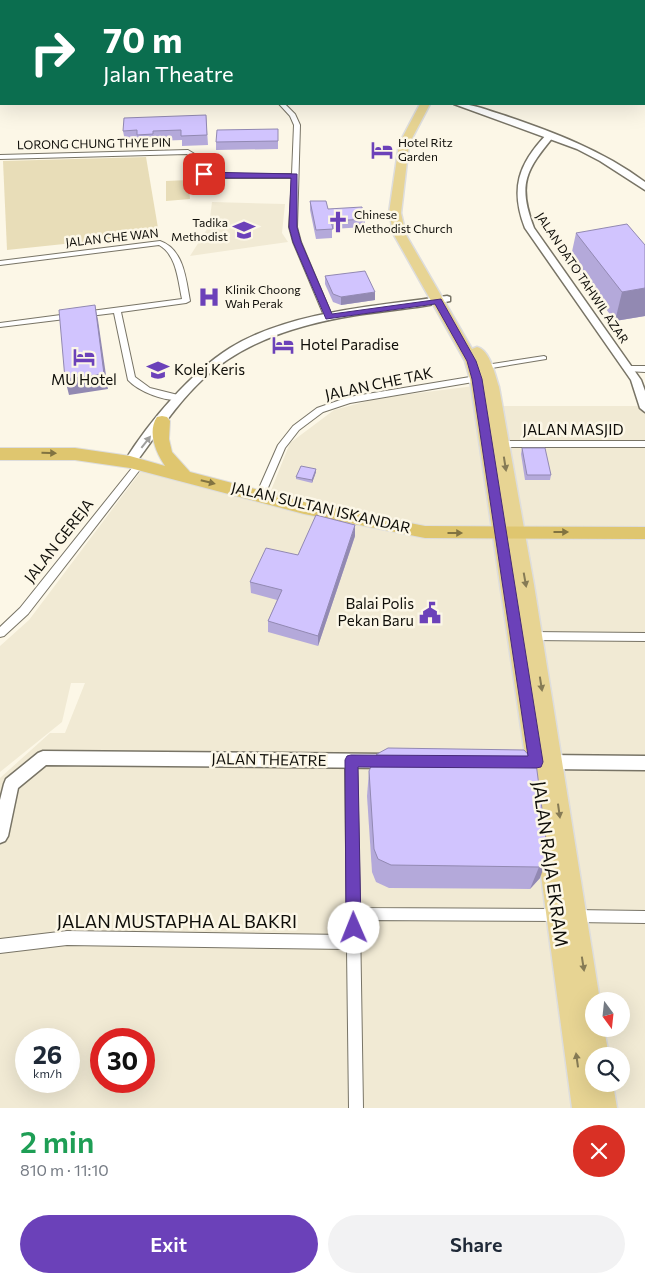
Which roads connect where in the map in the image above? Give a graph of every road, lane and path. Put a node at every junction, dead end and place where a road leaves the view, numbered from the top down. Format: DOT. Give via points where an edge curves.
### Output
graph roads {
  1 [pos="283,105"];
  2 [pos="462,105"];
  3 [pos="480,105"];
  4 [pos="429,107"];
  5 [pos="550,136"];
  6 [pos="0,157"];
  7 [pos="639,170"];
  8 [pos="294,176"];
  9 [pos="645,187"];
  10 [pos="0,262"];
  11 [pos="443,300"];
  12 [pos="117,310"];
  13 [pos="329,318"];
  14 [pos="0,325"];
  15 [pos="544,358"];
  16 [pos="628,369"];
  17 [pos="645,369"];
  18 [pos="484,374"];
  19 [pos="179,398"];
  20 [pos="645,408"];
  21 [pos="162,421"];
  22 [pos="502,444"];
  23 [pos="645,444"];
  24 [pos="0,454"];
  25 [pos="134,464"];
  26 [pos="184,476"];
  27 [pos="261,495"];
  28 [pos="509,532"];
  29 [pos="645,533"];
  30 [pos="0,634"];
  31 [pos="525,636"];
  32 [pos="645,637"];
  33 [pos="351,760"];
  34 [pos="400,761"];
  35 [pos="538,762"];
  36 [pos="645,763"];
  37 [pos="0,836"];
  38 [pos="353,914"];
  39 [pos="567,916"];
  40 [pos="645,916"];
  41 [pos="354,942"];
  42 [pos="0,946"];
  43 [pos="595,1047"];
  44 [pos="602,1092"];
  45 [pos="356,1108"];
  46 [pos="584,1108"];
  47 [pos="605,1108"];
  1 -- 8 [label="street" via="294,115 297,125"];
  2 -- 5 [label="main road"];
  3 -- 7 [label="main road" via="552,130"];
  4 -- 11 [label="main road" via="404,144 402,193 395,213 397,227"];
  5 -- 9 [label="main road" via="618,167"];
  5 -- 16 [label="street, JALAN DATO TAHWIL AZAR" via="529,160 522,176 521,198 525,218"];
  6 -- 8 [label="street, LORONG CHUNG THYE PIN" via="188,152 198,159 200,170 211,176"];
  8 -- 13 [label="street" via="293,227"];
  10 -- 12 [label="street, JALAN CHE WAN" via="160,243 168,248 176,259 186,301"];
  11 -- 13 [label="street"];
  11 -- 18 [label="main road" via="472,361"];
  12 -- 14 [label="street"];
  12 -- 19 [label="street" via="135,384 142,389"];
  13 -- 19 [label="street" via="247,342 210,366"];
  15 -- 18 [label="street"];
  16 -- 17 [label="street"];
  16 -- 20 [label="street, JALAN DATO TAHWIL AZAR" via="636,380"];
  18 -- 22 [label="main road"];
  18 -- 27 [label="street, JALAN CHE TAK" via="349,400 320,410 296,428 281,447"];
  18 -- 28 [label="main road"];
  19 -- 21 [label="street"];
  25 -- 21 [label="street, one-way"];
  21 -- 26 [label="highway" via="160,439 164,454"];
  22 -- 23 [label="street, JALAN MASJID"];
  22 -- 28 [label="main road, one-way"];
  24 -- 25 [label="highway, JALAN SULTAN ISKANDAR, one-way" via="75,454"];
  25 -- 26 [label="highway, JALAN SULTAN ISKANDAR"];
  25 -- 30 [label="street, JALAN GEREJA" via="24,611"];
  26 -- 27 [label="highway, JALAN SULTAN ISKANDAR, one-way"];
  27 -- 28 [label="highway, JALAN SULTAN ISKANDAR, one-way" via="304,508 410,530"];
  28 -- 29 [label="highway, JALAN SULTAN ISKANDAR, one-way"];
  28 -- 31 [label="main road, JALAN RAJA EKRAM"];
  31 -- 32 [label="street"];
  31 -- 35 [label="main road, JALAN RAJA EKRAM"];
  33 -- 34 [label="street, JALAN THEATRE"];
  33 -- 37 [label="street, JALAN THEATRE" via="43,758 11,784"];
  33 -- 38 [label="street"];
  35 -- 36 [label="street"];
  35 -- 39 [label="main road, JALAN RAJA EKRAM"];
  38 -- 39 [label="street"];
  38 -- 41 [label="street"];
  39 -- 40 [label="street"];
  39 -- 43 [label="main road, JALAN RAJA EKRAM, one-way"];
  46 -- 39 [label="main road, JALAN RAJA EKRAM, one-way"];
  41 -- 42 [label="street, JALAN MUSTAPHA AL BAKRI" via="67,938"];
  41 -- 45 [label="street"];
  44 -- 47 [label="main road"];
}
